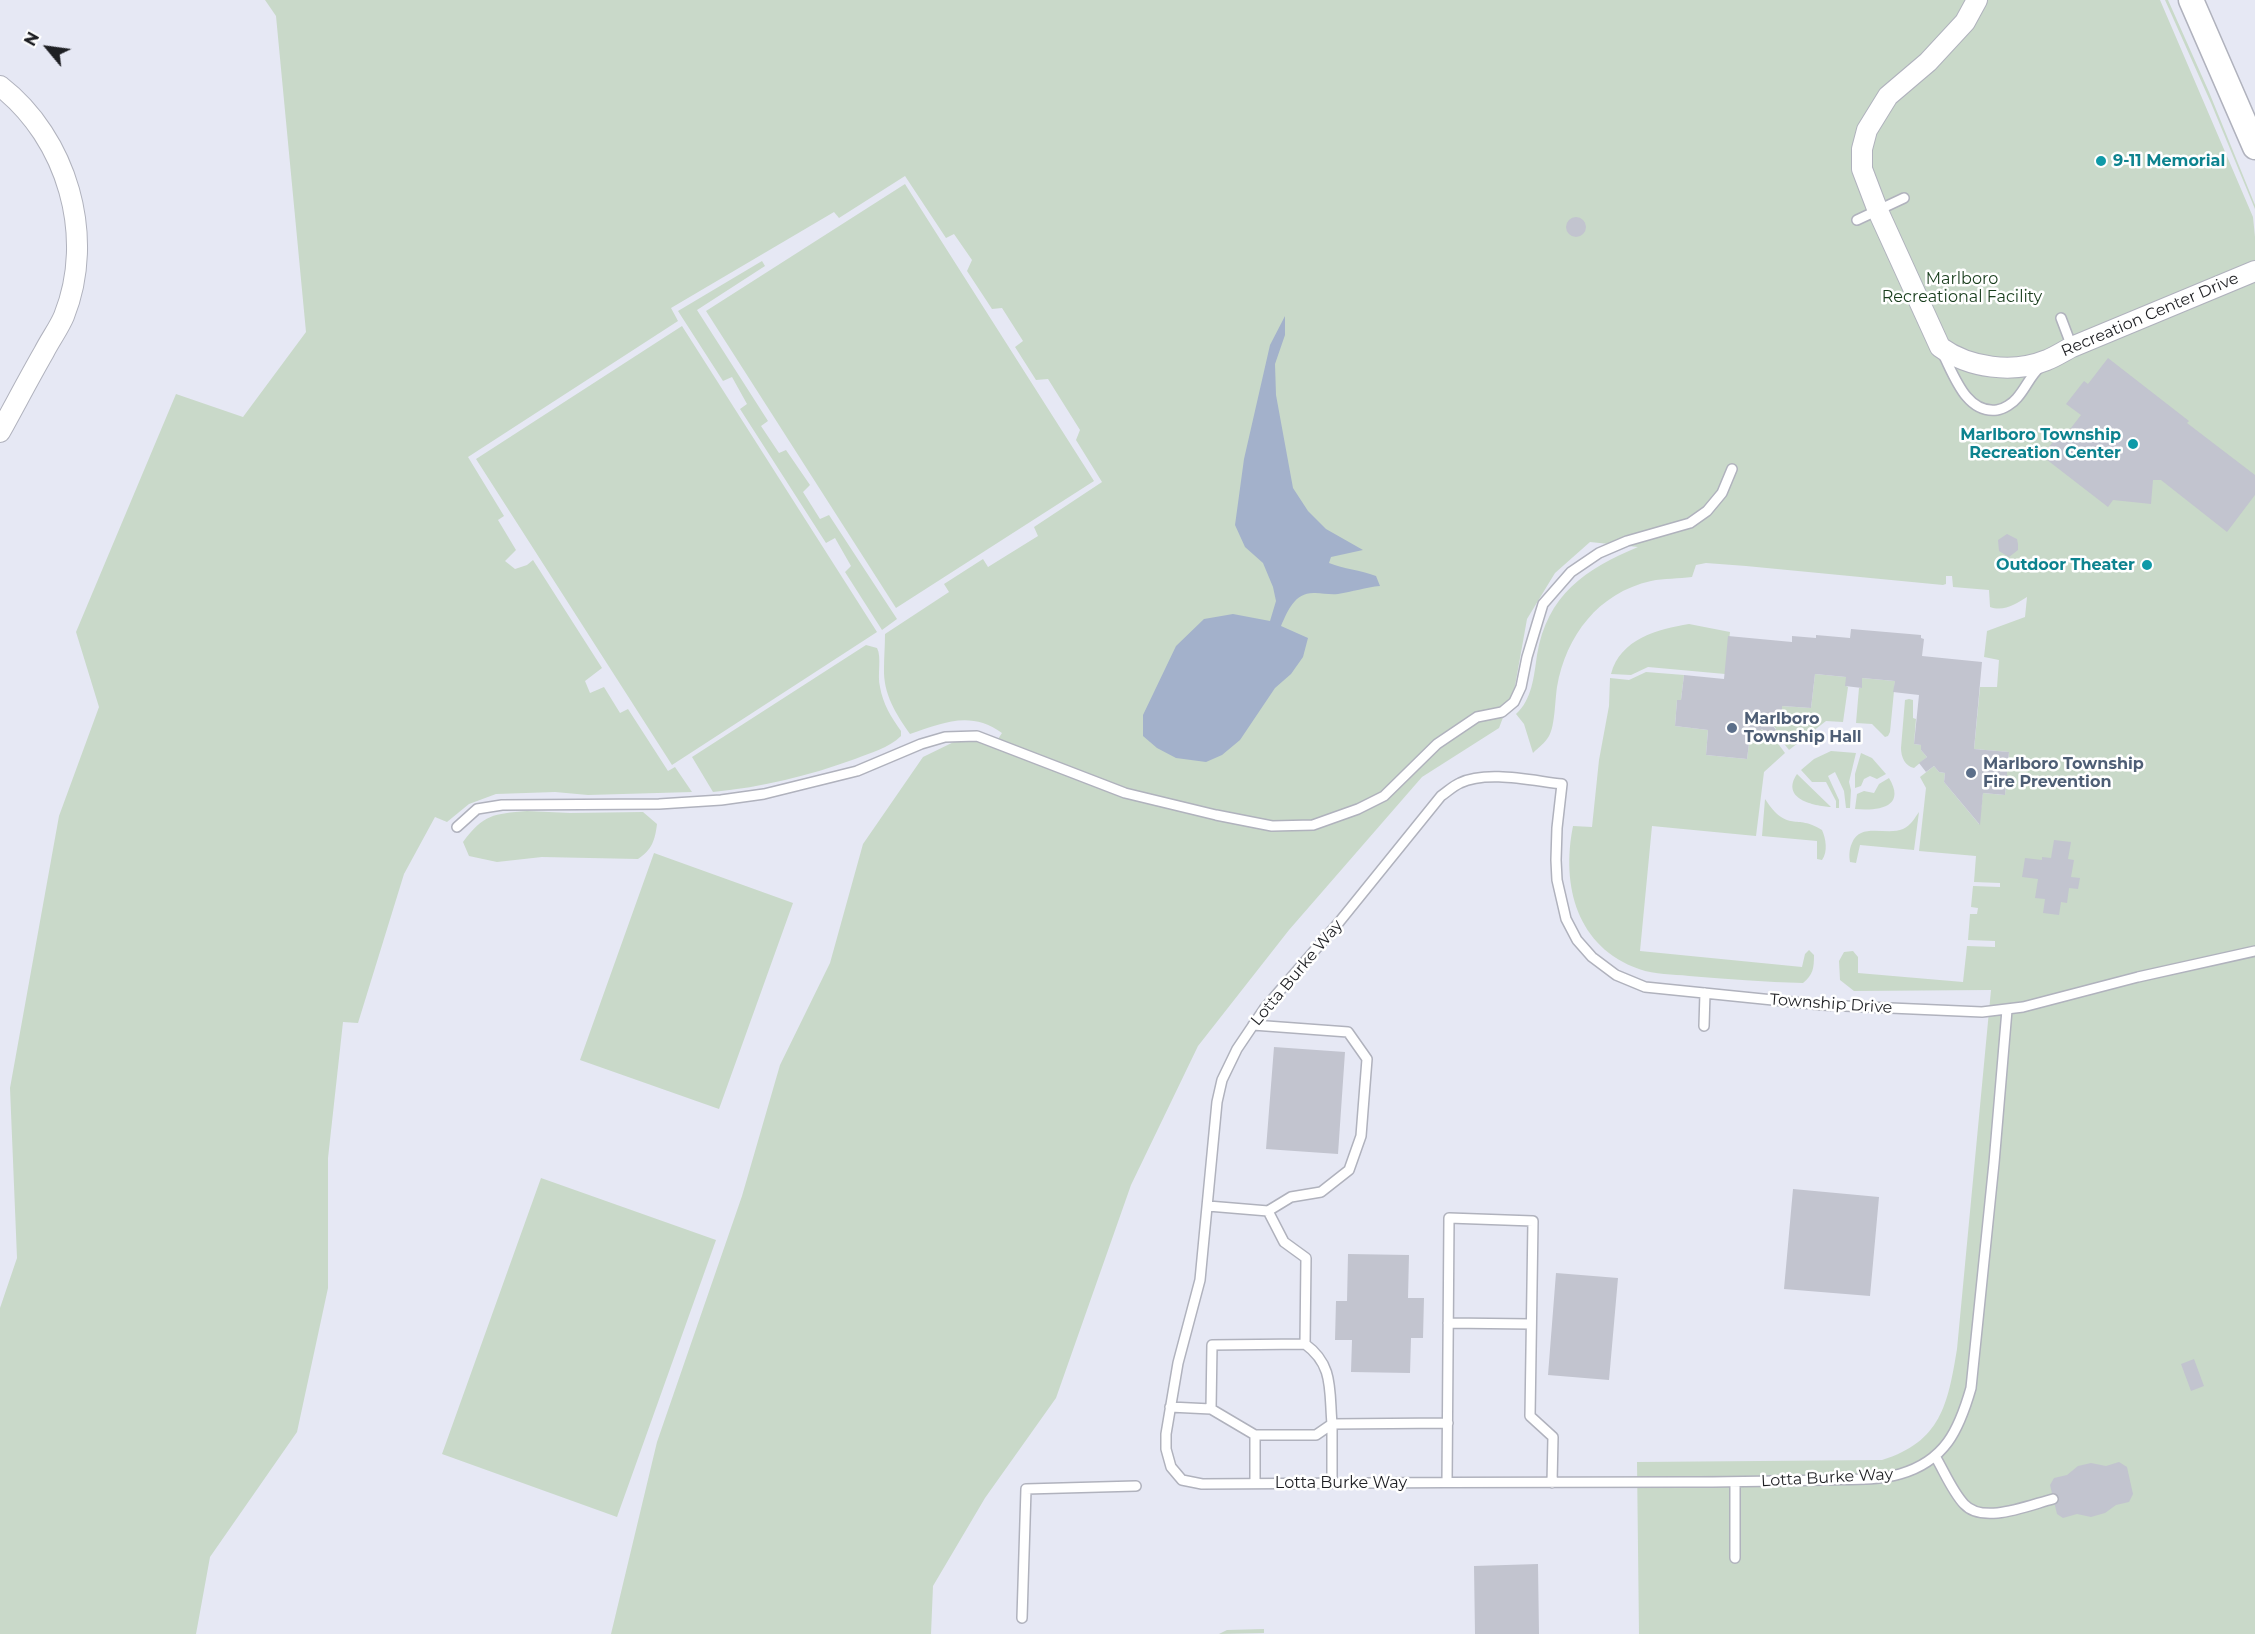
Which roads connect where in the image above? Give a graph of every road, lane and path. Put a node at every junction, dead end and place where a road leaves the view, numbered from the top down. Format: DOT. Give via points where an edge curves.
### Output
graph roads {
  1 [pos="1977,0"];
  2 [pos="2191,0"];
  3 [pos="0,86"];
  4 [pos="2255,147"];
  5 [pos="1904,198"];
  6 [pos="1878,211"];
  7 [pos="1857,220"];
  8 [pos="2255,271"];
  9 [pos="2061,318"];
  10 [pos="1940,347"];
  11 [pos="2072,347"];
  12 [pos="2046,361"];
  13 [pos="0,432"];
  14 [pos="1732,469"];
  15 [pos="1562,784"];
  16 [pos="456,827"];
  17 [pos="2255,951"];
  18 [pos="1705,993"];
  19 [pos="2007,1010"];
  20 [pos="1253,1025"];
  21 [pos="1704,1026"];
  22 [pos="1208,1206"];
  23 [pos="1268,1211"];
  24 [pos="1448,1323"];
  25 [pos="1531,1324"];
  26 [pos="1305,1344"];
  27 [pos="1170,1407"];
  28 [pos="1210,1408"];
  29 [pos="1448,1423"];
  30 [pos="1332,1424"];
  31 [pos="1255,1436"];
  32 [pos="1935,1456"];
  33 [pos="1447,1482"];
  34 [pos="1735,1482"];
  35 [pos="1255,1483"];
  36 [pos="1332,1483"];
  37 [pos="1552,1483"];
  38 [pos="1136,1486"];
  39 [pos="2053,1499"];
  40 [pos="1735,1558"];
  41 [pos="1022,1618"];
  1 -- 6 [label="street, Recreation Center Drive" via="1965,22 1928,62 1888,96 1867,130 1862,169"];
  2 -- 4 [label="street"];
  3 -- 13 [label="street" via="26,110 54,150 71,200 77,242 74,280 64,316"];
  5 -- 6 [label="lane"];
  6 -- 7 [label="lane"];
  6 -- 10 [label="street, Recreation Center Drive"];
  8 -- 11 [label="street, Recreation Center Drive"];
  9 -- 11 [label="lane"];
  10 -- 12 [label="street, Recreation Center Drive" via="1952,356 1986,366 2008,368"];
  10 -- 12 [label="lane, Recreation Center Drive" via="1963,393 1975,405 1991,411 2017,399"];
  11 -- 12 [label="street, Recreation Center Drive"];
  14 -- 16 [label="lane" via="1722,493 1690,523 1599,553 1563,580 1544,604 1514,702 1502,712 1477,717 1437,744 1384,796 1312,825 1272,826 1134,795 977,736 945,737 857,771 764,794 659,804 502,805 477,809"];
  15 -- 18 [label="lane, Township Drive" via="1557,880 1566,919 1576,940 1608,969 1635,984"];
  15 -- 20 [label="lane, Lotta Burke Way" via="1474,778 1441,796"];
  17 -- 19 [label="lane, Township Drive"];
  18 -- 19 [label="lane, Township Drive" via="1953,1012"];
  18 -- 21 [label="lane"];
  19 -- 32 [label="lane, Lotta Burke Way" via="1971,1388 1952,1438"];
  20 -- 22 [label="lane, Lotta Burke Way" via="1222,1080"];
  20 -- 23 [label="lane" via="1348,1032 1367,1059 1361,1136 1349,1170 1322,1192 1291,1197"];
  22 -- 23 [label="lane"];
  22 -- 27 [label="lane, Lotta Burke Way" via="1200,1280"];
  23 -- 26 [label="lane" via="1284,1242 1306,1258"];
  24 -- 25 [label="lane"];
  24 -- 25 [label="lane" via="1449,1218 1533,1221"];
  24 -- 29 [label="lane"];
  25 -- 37 [label="lane" via="1530,1416 1553,1437"];
  26 -- 28 [label="lane" via="1212,1345"];
  26 -- 30 [label="lane" via="1319,1354 1328,1375"];
  27 -- 28 [label="lane"];
  27 -- 35 [label="lane, Lotta Burke Way" via="1166,1449 1171,1467 1182,1480 1202,1484"];
  28 -- 31 [label="lane"];
  29 -- 30 [label="lane"];
  29 -- 33 [label="lane"];
  30 -- 31 [label="lane" via="1316,1435"];
  30 -- 36 [label="lane"];
  31 -- 35 [label="lane"];
  32 -- 34 [label="lane, Lotta Burke Way" via="1901,1474 1875,1478"];
  32 -- 39 [label="lane" via="1958,1497 1978,1513 1995,1514"];
  33 -- 36 [label="lane, Lotta Burke Way"];
  33 -- 37 [label="lane, Lotta Burke Way"];
  34 -- 37 [label="lane, Lotta Burke Way"];
  34 -- 40 [label="lane"];
  35 -- 36 [label="lane, Lotta Burke Way"];
  38 -- 41 [label="lane" via="1026,1489"];
}
